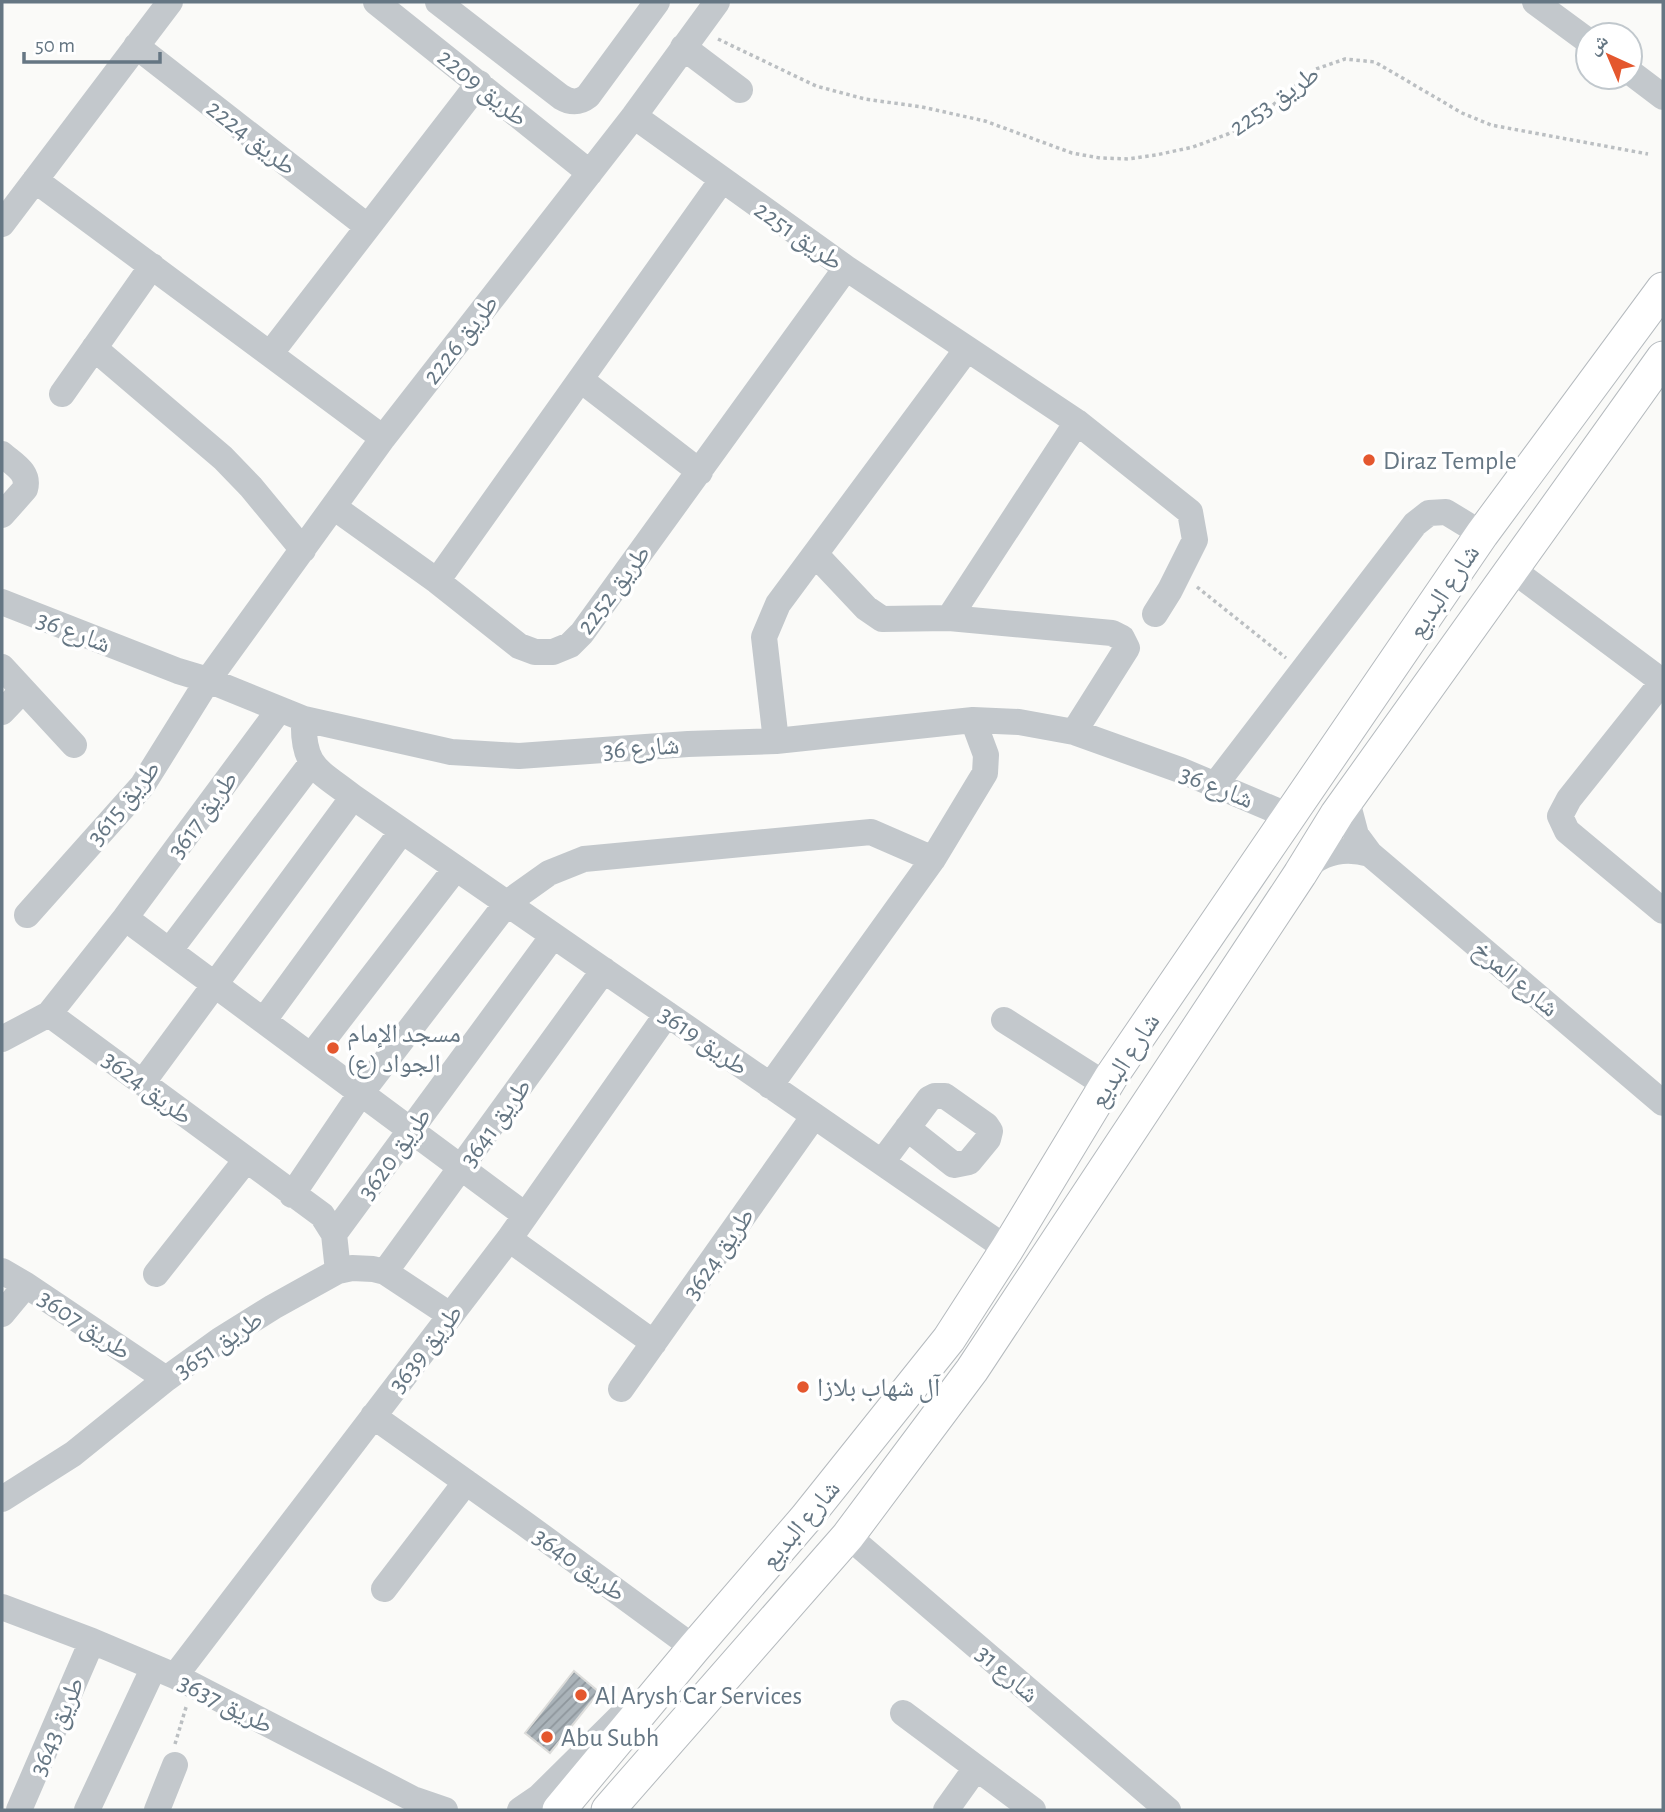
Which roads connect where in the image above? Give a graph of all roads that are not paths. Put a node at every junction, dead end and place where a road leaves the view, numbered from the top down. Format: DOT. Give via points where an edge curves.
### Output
graph roads {
  1 [pos="170,2"];
  2 [pos="376,2"];
  3 [pos="438,2"];
  4 [pos="657,2"];
  5 [pos="717,2"];
  6 [pos="1535,2"];
  7 [pos="1574,31"];
  8 [pos="690,38"];
  9 [pos="136,46"];
  10 [pos="480,83"];
  11 [pos="1644,83"];
  12 [pos="740,90"];
  13 [pos="1663,97"];
  14 [pos="634,117"];
  15 [pos="590,173"];
  16 [pos="35,180"];
  17 [pos="722,180"];
  18 [pos="2,225"];
  19 [pos="368,227"];
  20 [pos="152,266"];
  21 [pos="846,268"];
  22 [pos="1663,289"];
  23 [pos="94,348"];
  24 [pos="967,349"];
  25 [pos="270,354"];
  26 [pos="1663,358"];
  27 [pos="581,380"];
  28 [pos="62,394"];
  29 [pos="1077,422"];
  30 [pos="383,438"];
  31 [pos="2,454"];
  32 [pos="700,472"];
  33 [pos="335,508"];
  34 [pos="2,515"];
  35 [pos="1482,534"];
  36 [pos="303,550"];
  37 [pos="816,555"];
  38 [pos="1513,570"];
  39 [pos="437,581"];
  40 [pos="2,602"];
  41 [pos="1155,614"];
  42 [pos="949,618"];
  43 [pos="2,667"];
  44 [pos="208,680"];
  45 [pos="1663,681"];
  46 [pos="23,690"];
  47 [pos="279,710"];
  48 [pos="2,712"];
  49 [pos="304,719"];
  50 [pos="973,720"];
  51 [pos="1074,732"];
  52 [pos="776,741"];
  53 [pos="74,745"];
  54 [pos="311,764"];
  55 [pos="1215,785"];
  56 [pos="353,797"];
  57 [pos="1347,801"];
  58 [pos="1289,816"];
  59 [pos="402,831"];
  60 [pos="1370,854"];
  61 [pos="933,859"];
  62 [pos="456,867"];
  63 [pos="1300,874"];
  64 [pos="507,903"];
  65 [pos="1661,904"];
  66 [pos="27,915"];
  67 [pos="125,918"];
  68 [pos="554,936"];
  69 [pos="170,950"];
  70 [pos="604,970"];
  71 [pos="216,985"];
  72 [pos="49,1014"];
  73 [pos="667,1014"];
  74 [pos="264,1020"];
  75 [pos="1004,1020"];
  76 [pos="2,1039"];
  77 [pos="311,1056"];
  78 [pos="143,1082"];
  79 [pos="1106,1085"];
  80 [pos="770,1086"];
  81 [pos="361,1093"];
  82 [pos="1663,1103"];
  83 [pos="814,1116"];
  84 [pos="907,1128"];
  85 [pos="411,1130"];
  86 [pos="246,1160"];
  87 [pos="882,1162"];
  88 [pos="461,1168"];
  89 [pos="292,1195"];
  90 [pos="525,1215"];
  91 [pos="334,1234"];
  92 [pos="509,1239"];
  93 [pos="1007,1249"];
  94 [pos="2,1271"];
  95 [pos="338,1271"];
  96 [pos="385,1272"];
  97 [pos="156,1274"];
  98 [pos="26,1285"];
  99 [pos="2,1314"];
  100 [pos="450,1315"];
  101 [pos="654,1343"];
  102 [pos="166,1379"];
  103 [pos="621,1389"];
  104 [pos="373,1416"];
  105 [pos="466,1482"];
  106 [pos="2,1499"];
  107 [pos="848,1536"];
  108 [pos="384,1589"];
  109 [pos="2,1607"];
  110 [pos="92,1641"];
  111 [pos="694,1648"];
  112 [pos="174,1677"];
  113 [pos="903,1713"];
  114 [pos="174,1765"];
  115 [pos="976,1768"];
  116 [pos="411,1805"];
  117 [pos="19,1810"];
  118 [pos="87,1810"];
  119 [pos="157,1810"];
  120 [pos="445,1810"];
  121 [pos="520,1810"];
  122 [pos="559,1810"];
  123 [pos="608,1810"];
  124 [pos="946,1810"];
  125 [pos="1033,1810"];
  126 [pos="1168,1810"];
  1 -- 9 [label="street"];
  2 -- 10 [label="street, طريق 2209"];
  3 -- 4 [label="street" via="572,102 589,96"];
  5 -- 8 [label="street, طريق 2226"];
  6 -- 7 [label="street"];
  8 -- 12 [label="street"];
  8 -- 14 [label="street, طريق 2226"];
  9 -- 16 [label="street"];
  9 -- 19 [label="street, طريق 2224"];
  10 -- 15 [label="street, طريق 2209"];
  10 -- 19 [label="street"];
  11 -- 13 [label="street"];
  14 -- 15 [label="street, طريق 2226"];
  14 -- 17 [label="street, طريق 2251"];
  15 -- 30 [label="street, طريق 2226"];
  16 -- 18 [label="street"];
  16 -- 20 [label="street"];
  17 -- 21 [label="street, طريق 2251"];
  17 -- 27 [label="street"];
  19 -- 25 [label="street"];
  20 -- 23 [label="street"];
  20 -- 25 [label="street"];
  21 -- 24 [label="street, طريق 2251"];
  21 -- 32 [label="street, طريق 2252"];
  22 -- 35 [label="main road, شارع البديع"];
  23 -- 28 [label="street"];
  23 -- 36 [label="street" via="223,458"];
  24 -- 29 [label="street, طريق 2251"];
  24 -- 37 [label="street"];
  25 -- 30 [label="street"];
  26 -- 38 [label="main road, شارع البديع"];
  27 -- 32 [label="street"];
  27 -- 39 [label="street"];
  29 -- 41 [label="street, طريق 2251" via="1190,512 1195,540"];
  29 -- 42 [label="street"];
  30 -- 33 [label="street, طريق 2226"];
  31 -- 34 [label="street" via="24,473 27,484"];
  32 -- 39 [label="street, طريق 2252" via="582,633 562,650 544,653 519,646"];
  33 -- 36 [label="street, طريق 2226"];
  33 -- 39 [label="street, طريق 2252"];
  35 -- 55 [label="street" via="1446,512 1429,513 1415,524"];
  35 -- 58 [label="main road, شارع البديع"];
  36 -- 44 [label="street, طريق 2226"];
  37 -- 42 [label="street" via="882,619"];
  37 -- 52 [label="street" via="778,604 764,637"];
  38 -- 45 [label="street"];
  38 -- 57 [label="main road, شارع البديع"];
  40 -- 44 [label="street, شارع 36"];
  42 -- 51 [label="street" via="1112,633 1122,638 1127,648"];
  43 -- 46 [label="street"];
  44 -- 47 [label="street, شارع 36"];
  44 -- 66 [label="street, طريق 3615" via="142,786"];
  45 -- 65 [label="street" via="1560,816 1567,831"];
  46 -- 48 [label="street"];
  46 -- 53 [label="street"];
  47 -- 49 [label="street, شارع 36"];
  47 -- 67 [label="street, طريق 3617"];
  49 -- 52 [label="street, شارع 36" via="451,752 519,756"];
  49 -- 54 [label="street" via="303,742"];
  50 -- 51 [label="street, شارع 36"];
  50 -- 52 [label="street, شارع 36"];
  50 -- 61 [label="street" via="986,755 985,773"];
  51 -- 55 [label="street, شارع 36"];
  54 -- 56 [label="street, طريق 3619"];
  54 -- 69 [label="street"];
  55 -- 58 [label="street, شارع 36"];
  56 -- 59 [label="street, طريق 3619"];
  56 -- 71 [label="street"];
  57 -- 60 [label="street, شارع المرخ" via="1351,824"];
  57 -- 63 [label="main road, شارع البديع"];
  58 -- 79 [label="main road, شارع البديع"];
  59 -- 62 [label="street, طريق 3619"];
  59 -- 74 [label="street"];
  60 -- 63 [label="street" via="1348,850 1326,854"];
  60 -- 82 [label="street, شارع المرخ"];
  61 -- 64 [label="street" via="871,832 584,859 549,873"];
  61 -- 80 [label="street"];
  62 -- 64 [label="street, طريق 3619"];
  62 -- 77 [label="street"];
  63 -- 107 [label="main road, شارع البديع" via="972,1370"];
  64 -- 68 [label="street, طريق 3619"];
  64 -- 81 [label="street"];
  67 -- 69 [label="street"];
  67 -- 72 [label="street, طريق 3617"];
  68 -- 70 [label="street, طريق 3619"];
  68 -- 85 [label="street, طريق 3620"];
  69 -- 71 [label="street"];
  70 -- 73 [label="street, طريق 3619"];
  70 -- 88 [label="street, طريق 3641"];
  71 -- 74 [label="street"];
  71 -- 78 [label="street"];
  72 -- 76 [label="street"];
  72 -- 78 [label="street, طريق 3624"];
  73 -- 80 [label="street, طريق 3619"];
  73 -- 90 [label="street, طريق 3639"];
  74 -- 77 [label="street"];
  75 -- 79 [label="street"];
  77 -- 81 [label="street"];
  78 -- 86 [label="street, طريق 3624"];
  79 -- 93 [label="main road, شارع البديع"];
  80 -- 83 [label="street, طريق 3619"];
  81 -- 85 [label="street"];
  81 -- 89 [label="street"];
  83 -- 87 [label="street, طريق 3619"];
  83 -- 101 [label="street, طريق 3624"];
  84 -- 87 [label="street"];
  85 -- 88 [label="street"];
  85 -- 91 [label="street, طريق 3620"];
  86 -- 89 [label="street, طريق 3624"];
  86 -- 97 [label="street"];
  87 -- 93 [label="street, طريق 3619"];
  88 -- 90 [label="street"];
  88 -- 96 [label="street, طريق 3641"];
  89 -- 91 [label="street, طريق 3624" via="322,1216"];
  90 -- 92 [label="street, طريق 3639"];
  91 -- 95 [label="street"];
  92 -- 100 [label="street, طريق 3639"];
  92 -- 101 [label="street"];
  93 -- 111 [label="main road, شارع البديع" via="949,1339 806,1518"];
  94 -- 98 [label="street, طريق 3607"];
  95 -- 96 [label="street, طريق 3651"];
  95 -- 102 [label="street, طريق 3651" via="262,1313"];
  96 -- 100 [label="street, طريق 3651"];
  98 -- 99 [label="street"];
  98 -- 102 [label="street, طريق 3607"];
  100 -- 104 [label="street, طريق 3639"];
  101 -- 103 [label="street, طريق 3624"];
  102 -- 106 [label="street, طريق 3651" via="73,1454"];
  104 -- 105 [label="street, طريق 3640"];
  104 -- 112 [label="street, طريق 3639"];
  105 -- 108 [label="street"];
  105 -- 111 [label="street, طريق 3640"];
  107 -- 123 [label="main road, شارع البديع"];
  107 -- 126 [label="street, شارع 31"];
  109 -- 110 [label="street, طريق 3637"];
  110 -- 112 [label="street, طريق 3637"];
  110 -- 117 [label="street, طريق 3643"];
  111 -- 121 [label="street"];
  111 -- 122 [label="main road, شارع البديع"];
  112 -- 116 [label="street, طريق 3637"];
  112 -- 118 [label="street"];
  113 -- 115 [label="street"];
  114 -- 119 [label="street"];
  115 -- 124 [label="street"];
  115 -- 125 [label="street"];
  116 -- 120 [label="street, طريق 3637"];
}
